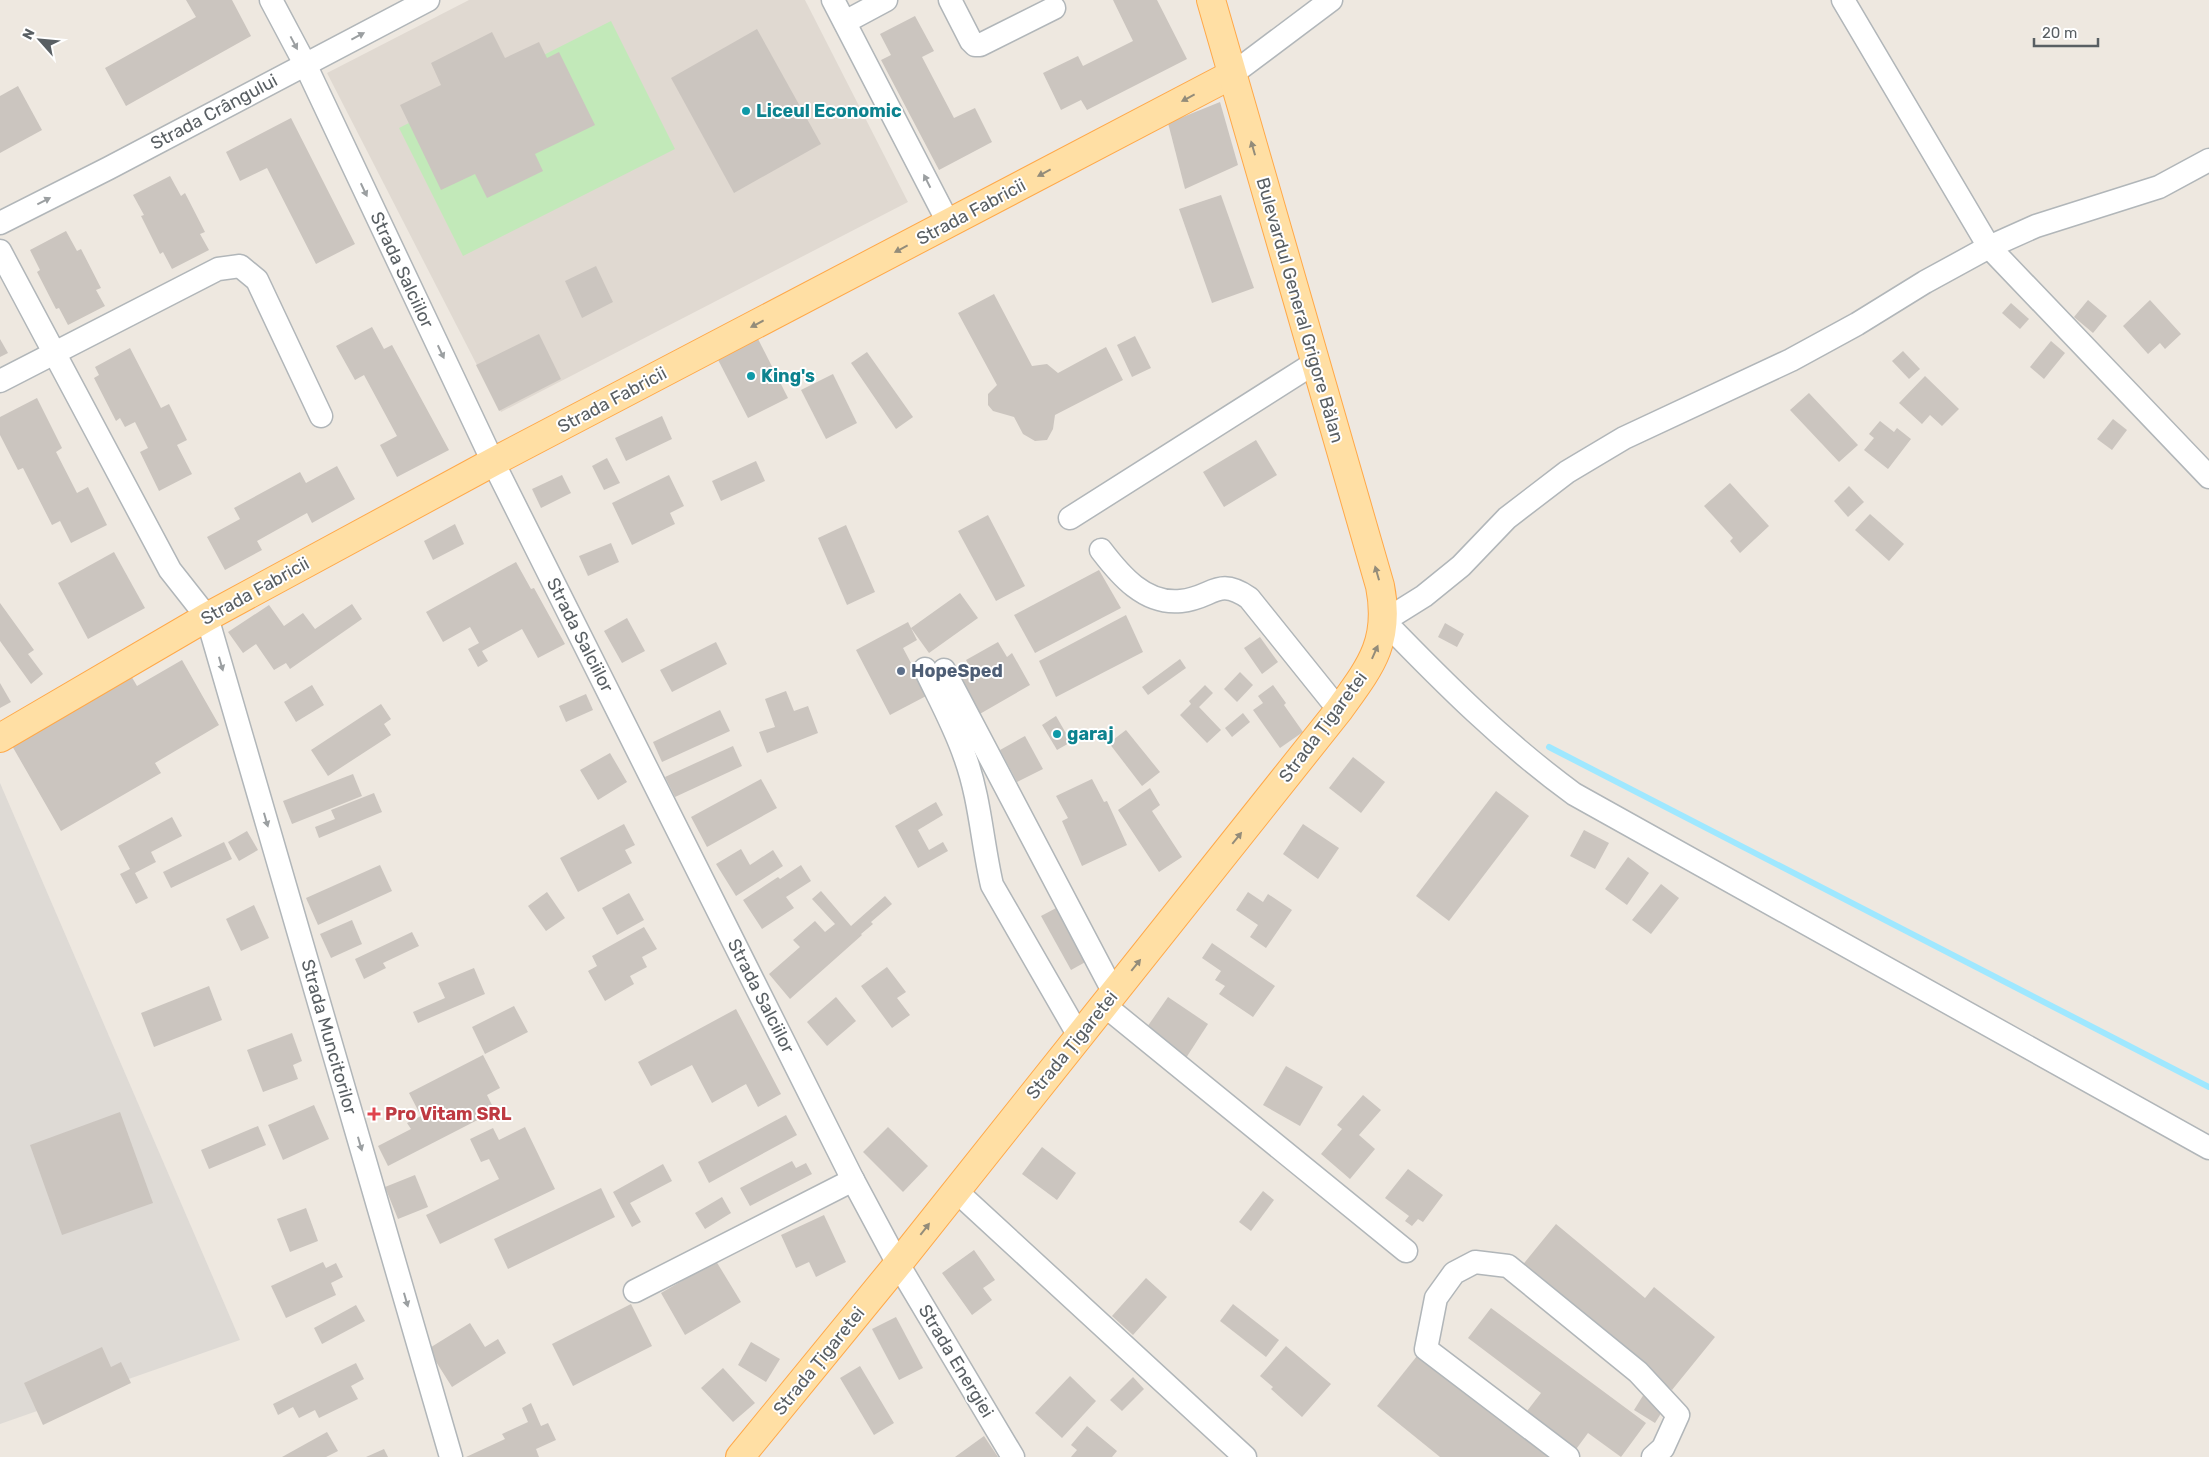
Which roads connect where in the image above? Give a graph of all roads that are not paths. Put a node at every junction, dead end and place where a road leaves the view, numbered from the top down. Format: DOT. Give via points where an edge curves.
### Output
graph roads {
  1 [pos="271,0"];
  2 [pos="428,0"];
  3 [pos="833,0"];
  4 [pos="886,0"];
  5 [pos="1211,0"];
  6 [pos="1330,0"];
  7 [pos="1843,0"];
  8 [pos="957,2"];
  9 [pos="1054,8"];
  10 [pos="844,22"];
  11 [pos="305,64"];
  12 [pos="1231,75"];
  13 [pos="2209,160"];
  14 [pos="0,223"];
  15 [pos="949,224"];
  16 [pos="1989,248"];
  17 [pos="0,251"];
  18 [pos="53,352"];
  19 [pos="1316,362"];
  20 [pos="0,381"];
  21 [pos="321,416"];
  22 [pos="493,462"];
  23 [pos="2209,477"];
  24 [pos="1070,518"];
  25 [pos="1101,550"];
  26 [pos="207,617"];
  27 [pos="1384,621"];
  28 [pos="1338,710"];
  29 [pos="0,738"];
  30 [pos="1109,999"];
  31 [pos="1079,1036"];
  32 [pos="2209,1148"];
  33 [pos="853,1180"];
  34 [pos="955,1190"];
  35 [pos="1406,1251"];
  36 [pos="898,1264"];
  37 [pos="635,1291"];
  38 [pos="451,1457"];
  39 [pos="740,1457"];
  40 [pos="1013,1457"];
  41 [pos="1245,1457"];
  42 [pos="1568,1457"];
  43 [pos="1653,1457"];
  1 -- 11 [label="street, Strada Salciilor, one-way"];
  11 -- 2 [label="street, Strada Crângului, one-way"];
  3 -- 10 [label="street"];
  4 -- 10 [label="street"];
  5 -- 12 [label="main road, Bulevardul General Grigore Bălan"];
  6 -- 12 [label="street"];
  7 -- 16 [label="street"];
  8 -- 9 [label="street" via="975,45"];
  15 -- 10 [label="street, one-way"];
  14 -- 11 [label="street, Strada Crângului, one-way"];
  11 -- 22 [label="street, Strada Salciilor, one-way"];
  12 -- 15 [label="main road, Strada Fabricii, one-way"];
  19 -- 12 [label="main road, Bulevardul General Grigore Bălan, one-way"];
  13 -- 16 [label="street" via="2159,187 2036,226"];
  15 -- 22 [label="main road, Strada Fabricii, one-way"];
  16 -- 23 [label="street"];
  16 -- 27 [label="street" via="1791,360 1624,438 1567,472 1507,518 1461,566 1424,596"];
  17 -- 18 [label="street"];
  18 -- 20 [label="street"];
  18 -- 21 [label="street" via="218,269 240,266 257,280"];
  18 -- 26 [label="street" via="170,570"];
  19 -- 24 [label="street"];
  27 -- 19 [label="main road, Bulevardul General Grigore Bălan, one-way" via="1380,586"];
  22 -- 26 [label="main road, Strada Fabricii"];
  22 -- 33 [label="street, Strada Salciilor"];
  25 -- 28 [label="street" via="1119,574 1142,592 1162,600 1181,601 1221,588 1235,588 1250,598"];
  26 -- 29 [label="main road, Strada Fabricii"];
  26 -- 38 [label="street, Strada Muncitorilor, one-way"];
  28 -- 27 [label="main road, Strada Țigaretei, one-way" via="1367,671 1378,648"];
  27 -- 32 [label="street" via="1488,725 1530,762 1574,794"];
  30 -- 28 [label="main road, Strada Țigaretei, one-way"];
  30 -- 31 [label="main road, Strada Țigaretei"];
  30 -- 31 [label="street" via="935,670 966,758 992,885"];
  30 -- 35 [label="street"];
  31 -- 34 [label="main road, Strada Țigaretei"];
  33 -- 36 [label="street, Strada Salciilor"];
  33 -- 37 [label="street"];
  36 -- 34 [label="main road, Strada Țigaretei, one-way"];
  34 -- 41 [label="street"];
  36 -- 39 [label="main road, Strada Țigaretei"];
  36 -- 40 [label="street, Strada Energiei"];
  42 -- 43 [label="street" via="1426,1349 1436,1298 1454,1273 1475,1262 1508,1266 1638,1372 1678,1415 1663,1448"];
}
